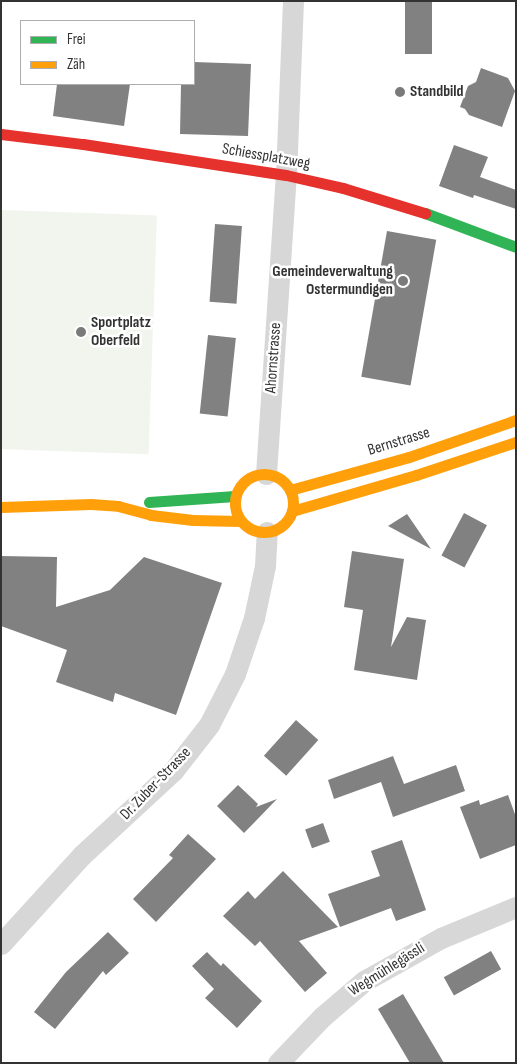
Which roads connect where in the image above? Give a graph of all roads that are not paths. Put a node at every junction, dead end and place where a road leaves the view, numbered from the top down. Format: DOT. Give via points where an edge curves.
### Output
graph roads {
  1 [pos="292,1"];
  2 [pos="1,134"];
  3 [pos="286,175"];
  4 [pos="516,248"];
  5 [pos="516,420"];
  6 [pos="516,442"];
  7 [pos="266,474"];
  8 [pos="290,490"];
  9 [pos="235,496"];
  10 [pos="118,506"];
  11 [pos="1,507"];
  12 [pos="292,511"];
  13 [pos="240,521"];
  14 [pos="267,532"];
  15 [pos="516,907"];
  16 [pos="1,944"];
  17 [pos="278,1063"];
  1 -- 3 [label="street, Ahornstrasse"];
  2 -- 3 [label="main road, Schiessplatzweg"];
  3 -- 4 [label="main road, Schiessplatzweg" via="379,197"];
  3 -- 7 [label="street, Ahornstrasse"];
  5 -- 8 [label="main road, Bernstrasse" via="409,457"];
  6 -- 12 [label="main road"];
  7 -- 8 [label="main road"];
  7 -- 9 [label="main road" via="250,478"];
  8 -- 12 [label="main road"];
  9 -- 10 [label="main road"];
  9 -- 13 [label="main road" via="235,509"];
  10 -- 11 [label="main road"];
  10 -- 13 [label="main road" via="151,515"];
  12 -- 14 [label="main road" via="282,526"];
  13 -- 14 [label="main road" via="249,529"];
  14 -- 16 [label="street, Dr. Zuber-Strasse" via="265,566 254,618 235,674 209,725 173,770 82,856"];
  15 -- 17 [label="street, Wegmühlegässli" via="441,938 364,981 325,1014"];
}
